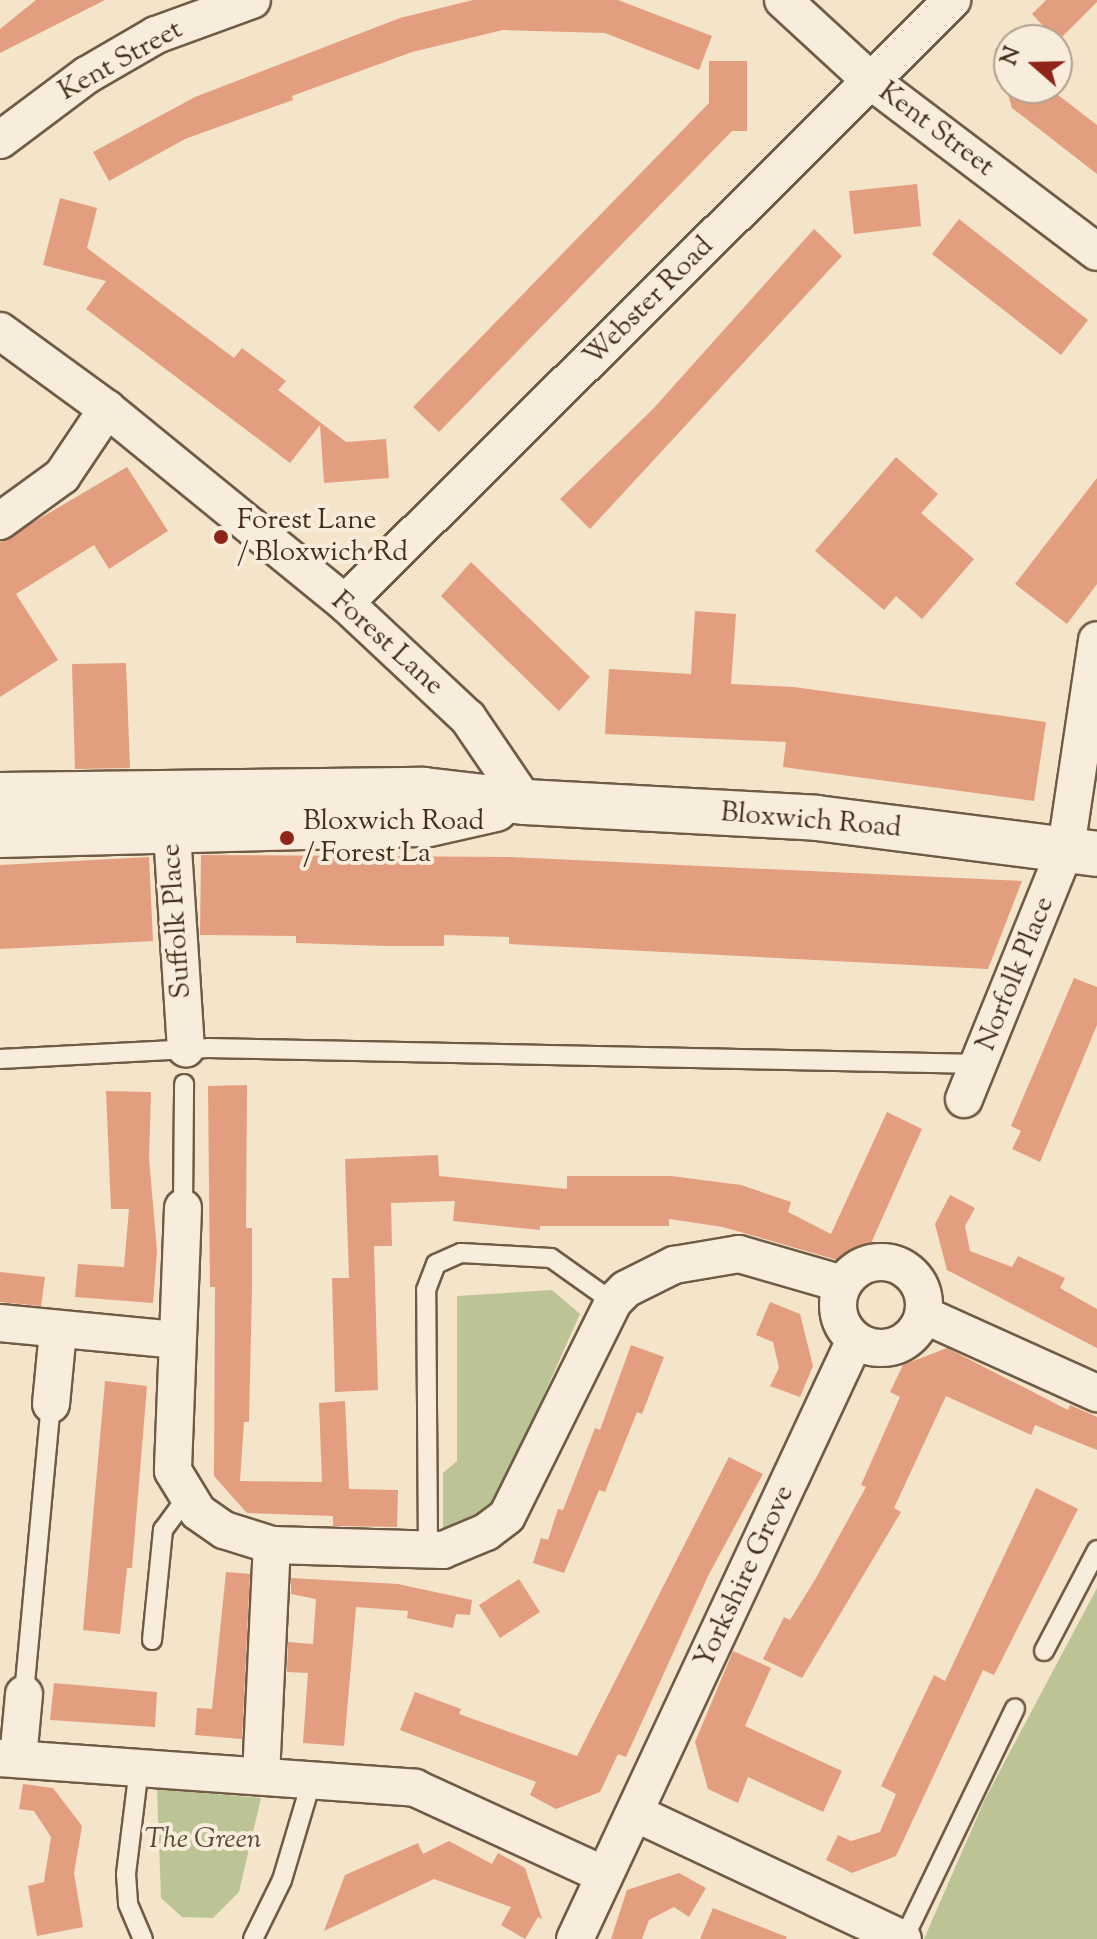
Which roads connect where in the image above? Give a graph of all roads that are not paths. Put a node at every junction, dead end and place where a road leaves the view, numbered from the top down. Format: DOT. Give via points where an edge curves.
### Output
graph roads {
  1 [pos="252,0"];
  2 [pos="783,0"];
  3 [pos="952,0"];
  4 [pos="871,81"];
  5 [pos="0,140"];
  6 [pos="1097,252"];
  7 [pos="0,331"];
  8 [pos="107,409"];
  9 [pos="0,521"];
  10 [pos="345,603"];
  11 [pos="1097,640"];
  12 [pos="0,795"];
  13 [pos="525,802"];
  14 [pos="170,811"];
  15 [pos="0,835"];
  16 [pos="1081,851"];
  17 [pos="186,1048"];
  18 [pos="0,1059"];
  19 [pos="980,1064"];
  20 [pos="184,1084"];
  21 [pos="964,1099"];
  22 [pos="183,1208"];
  23 [pos="843,1284"];
  24 [pos="613,1302"];
  25 [pos="924,1315"];
  26 [pos="0,1323"];
  27 [pos="58,1331"];
  28 [pos="175,1340"];
  29 [pos="855,1340"];
  30 [pos="1097,1393"];
  31 [pos="51,1404"];
  32 [pos="188,1496"];
  33 [pos="272,1545"];
  34 [pos="428,1549"];
  35 [pos="1097,1550"];
  36 [pos="152,1640"];
  37 [pos="1044,1651"];
  38 [pos="24,1694"];
  39 [pos="1015,1708"];
  40 [pos="9,1758"];
  41 [pos="139,1768"];
  42 [pos="261,1776"];
  43 [pos="311,1783"];
  44 [pos="635,1813"];
  45 [pos="604,1875"];
  46 [pos="904,1938"];
  47 [pos="143,1939"];
  48 [pos="253,1939"];
  49 [pos="575,1939"];
  1 -- 5 [label="street, Kent Street" via="156,35 87,75"];
  2 -- 4 [label="street, Kent Street"];
  3 -- 4 [label="street, Webster Road"];
  4 -- 6 [label="street, Kent Street"];
  4 -- 10 [label="street, Webster Road"];
  7 -- 8 [label="street, Forest Lane"];
  8 -- 9 [label="street" via="62,476"];
  8 -- 10 [label="street, Forest Lane"];
  10 -- 13 [label="street, Forest Lane" via="468,718"];
  11 -- 16 [label="street, Norfolk Place"];
  12 -- 14 [label="main road"];
  13 -- 14 [label="main road, Bloxwich Road" via="424,790"];
  13 -- 16 [label="main road, Bloxwich Road" via="817,818"];
  14 -- 15 [label="main road"];
  14 -- 17 [label="street, Suffolk Place"];
  16 -- 19 [label="street, Norfolk Place"];
  17 -- 18 [label="lane"];
  17 -- 19 [label="lane"];
  19 -- 21 [label="street, Norfolk Place"];
  20 -- 22 [label="lane"];
  22 -- 28 [label="street"];
  23 -- 24 [label="street" via="739,1254 674,1265 626,1289"];
  23 -- 25 [label="street" via="856,1269 874,1262 894,1263 912,1275 923,1293"];
  23 -- 29 [label="street" via="840,1314"];
  24 -- 34 [label="street" via="507,1516 486,1532 443,1550"];
  24 -- 34 [label="lane" via="551,1258 461,1253 436,1264 426,1290"];
  25 -- 29 [label="street" via="909,1339 895,1346 867,1346"];
  25 -- 30 [label="street"];
  26 -- 27 [label="street"];
  27 -- 28 [label="street"];
  27 -- 31 [label="street"];
  28 -- 32 [label="street" via="173,1471"];
  29 -- 44 [label="street, Yorkshire Grove"];
  31 -- 38 [label="lane"];
  32 -- 33 [label="street" via="198,1512 224,1530"];
  32 -- 36 [label="lane" via="163,1530"];
  33 -- 34 [label="street"];
  33 -- 42 [label="street"];
  35 -- 37 [label="lane"];
  38 -- 40 [label="street"];
  39 -- 46 [label="lane"];
  40 -- 41 [label="street"];
  41 -- 42 [label="street"];
  41 -- 47 [label="lane" via="126,1874 128,1904"];
  42 -- 43 [label="street"];
  43 -- 45 [label="street" via="415,1788"];
  43 -- 48 [label="lane" via="282,1880"];
  44 -- 45 [label="street, Yorkshire Grove"];
  44 -- 46 [label="street"];
  45 -- 49 [label="street, Yorkshire Grove"];
}
